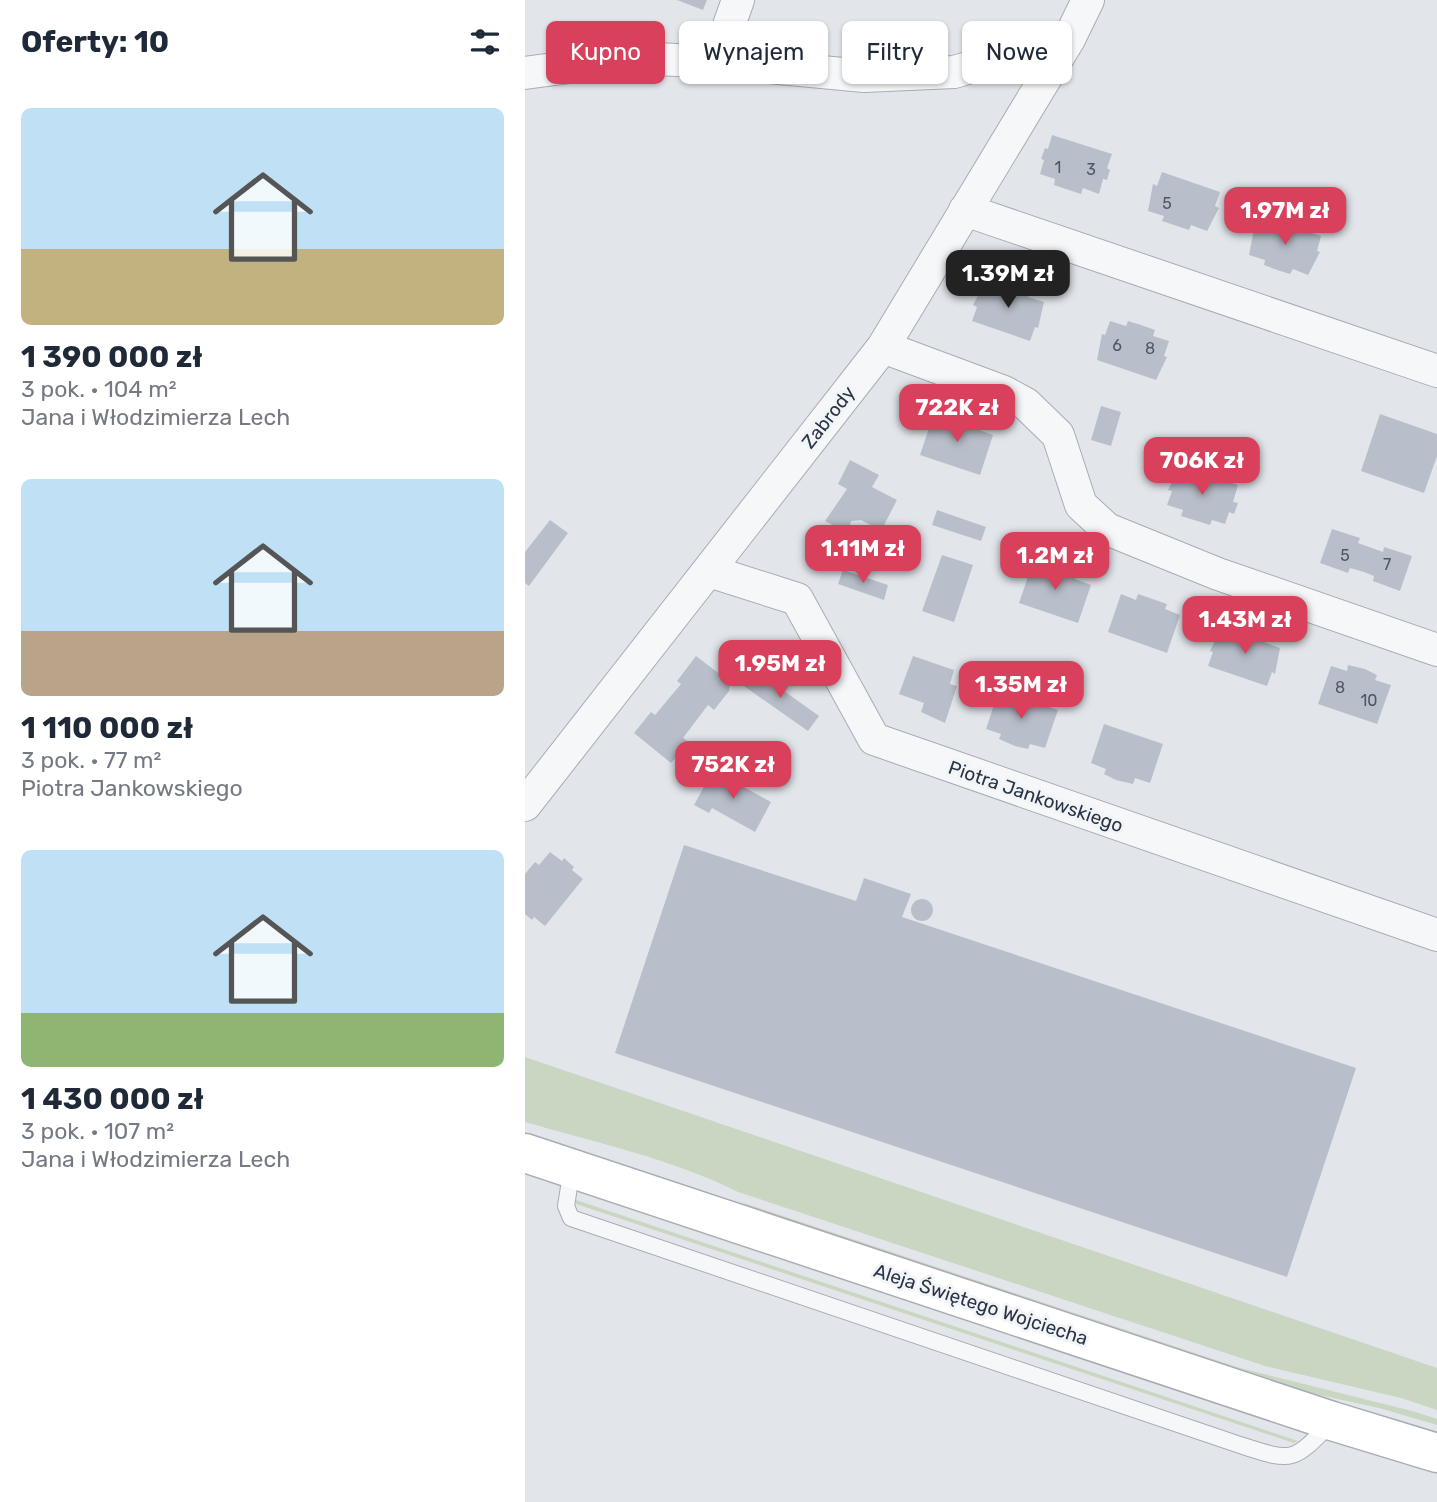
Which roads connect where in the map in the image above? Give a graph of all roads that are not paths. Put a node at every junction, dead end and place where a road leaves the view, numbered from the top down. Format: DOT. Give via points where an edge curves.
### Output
graph roads {
  1 [pos="738,0"];
  2 [pos="1088,0"];
  3 [pos="731,21"];
  4 [pos="1072,33"];
  5 [pos="679,60"];
  6 [pos="962,70"];
  7 [pos="525,73"];
  8 [pos="828,73"];
  9 [pos="1042,84"];
  10 [pos="965,210"];
  11 [pos="883,347"];
  12 [pos="1437,371"];
  13 [pos="709,570"];
  14 [pos="1437,650"];
  15 [pos="525,806"];
  16 [pos="1437,935"];
  17 [pos="525,1153"];
  18 [pos="572,1168"];
  19 [pos="1332,1421"];
  20 [pos="1437,1453"];
  1 -- 3 [label="street"];
  2 -- 4 [label="street, Zabrody"];
  5 -- 7 [label="street" via="637,58"];
  6 -- 8 [label="street" via="864,76"];
  9 -- 10 [label="street, Zabrody"];
  10 -- 11 [label="street, Zabrody"];
  10 -- 12 [label="street"];
  11 -- 13 [label="street, Zabrody"];
  11 -- 14 [label="street" via="1026,404 1058,435 1081,505 1107,529 1218,574"];
  13 -- 15 [label="street, Zabrody"];
  13 -- 16 [label="street, Piotra Jankowskiego" via="797,599 874,739"];
  17 -- 18 [label="street, Aleja Świętego Wojciecha"];
  18 -- 19 [label="street, Aleja Świętego Wojciecha"];
  18 -- 19 [label="lane" via="566,1206 571,1218 1224,1440 1273,1455 1294,1456"];
  19 -- 20 [label="street, Aleja Świętego Wojciecha"];
}
